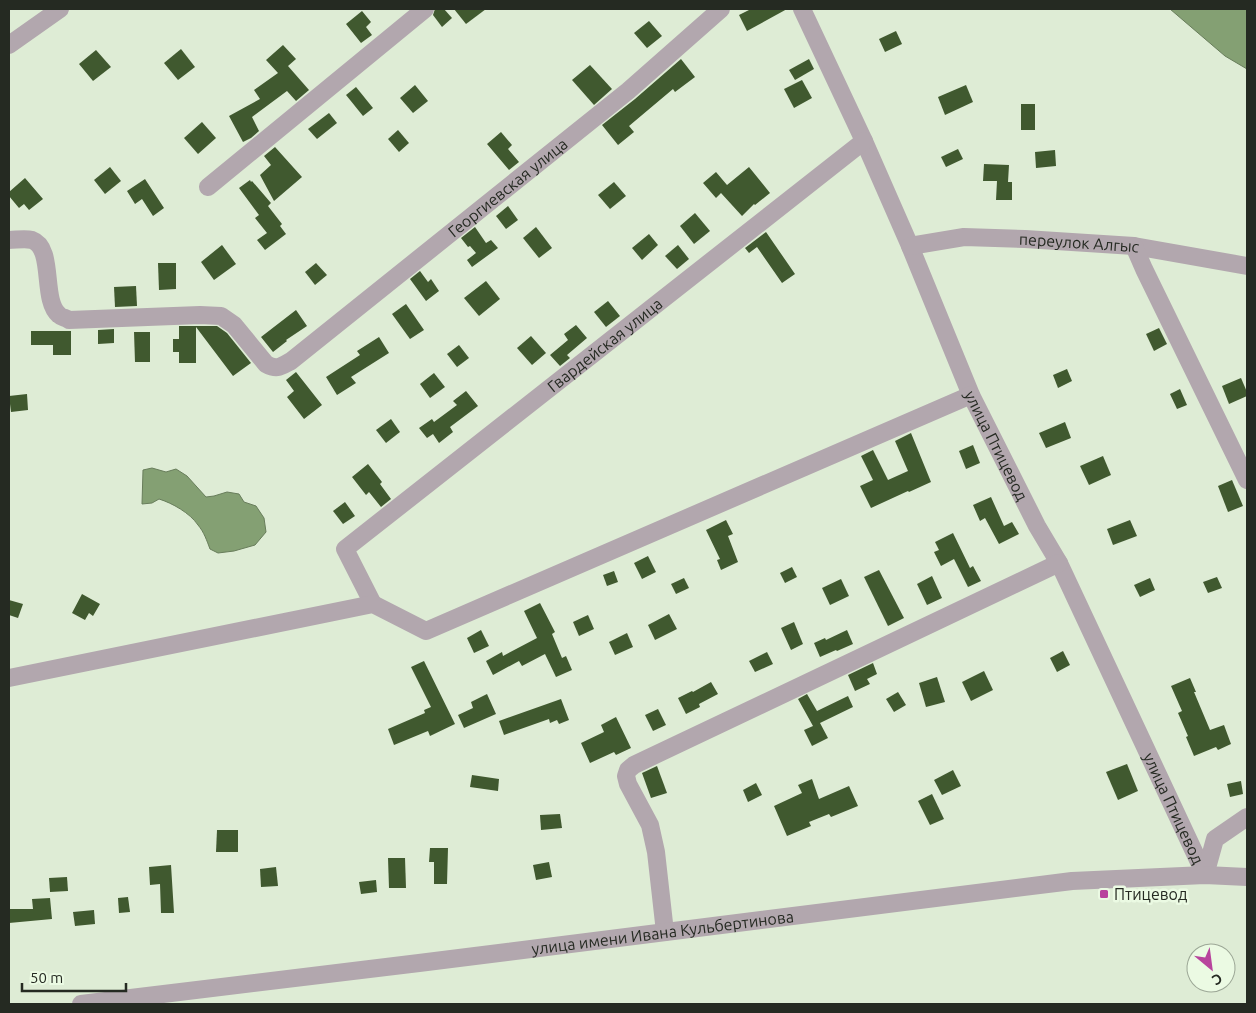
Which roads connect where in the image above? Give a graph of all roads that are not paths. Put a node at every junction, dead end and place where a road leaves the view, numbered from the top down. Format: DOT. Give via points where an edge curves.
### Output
graph roads {
  1 [pos="60,9"];
  2 [pos="425,9"];
  3 [pos="721,9"];
  4 [pos="802,9"];
  5 [pos="9,45"];
  6 [pos="864,141"];
  7 [pos="208,187"];
  8 [pos="9,240"];
  9 [pos="910,246"];
  10 [pos="1134,246"];
  11 [pos="1247,266"];
  12 [pos="971,395"];
  13 [pos="1247,480"];
  14 [pos="1059,563"];
  15 [pos="374,604"];
  16 [pos="9,678"];
  17 [pos="1247,817"];
  18 [pos="1205,875"];
  19 [pos="1247,877"];
  20 [pos="665,932"];
  21 [pos="81,1004"];
  1 -- 5 [label="street"];
  2 -- 7 [label="street"];
  3 -- 8 [label="street, Георгиевская улица" via="628,91 280,367 272,368 266,364 234,325 221,316 69,320 58,314 52,305 41,247 33,240"];
  4 -- 6 [label="street, улица Птицевод"];
  6 -- 9 [label="street, улица Птицевод"];
  6 -- 15 [label="street, Гвардейская улица" via="345,549"];
  9 -- 10 [label="street, переулок Алгыс" via="964,237"];
  9 -- 12 [label="street, улица Птицевод"];
  10 -- 11 [label="street, переулок Алгыс"];
  10 -- 13 [label="street"];
  12 -- 14 [label="street, улица Птицевод"];
  12 -- 15 [label="street" via="426,631"];
  14 -- 18 [label="street, улица Птицевод"];
  14 -- 20 [label="street" via="628,770 628,784 650,825"];
  15 -- 16 [label="street"];
  17 -- 18 [label="street" via="1215,839"];
  18 -- 19 [label="street, улица имени Ивана Кульбертинова"];
  18 -- 20 [label="street, улица имени Ивана Кульбертинова" via="1072,881"];
  20 -- 21 [label="street, улица имени Ивана Кульбертинова"];
}
